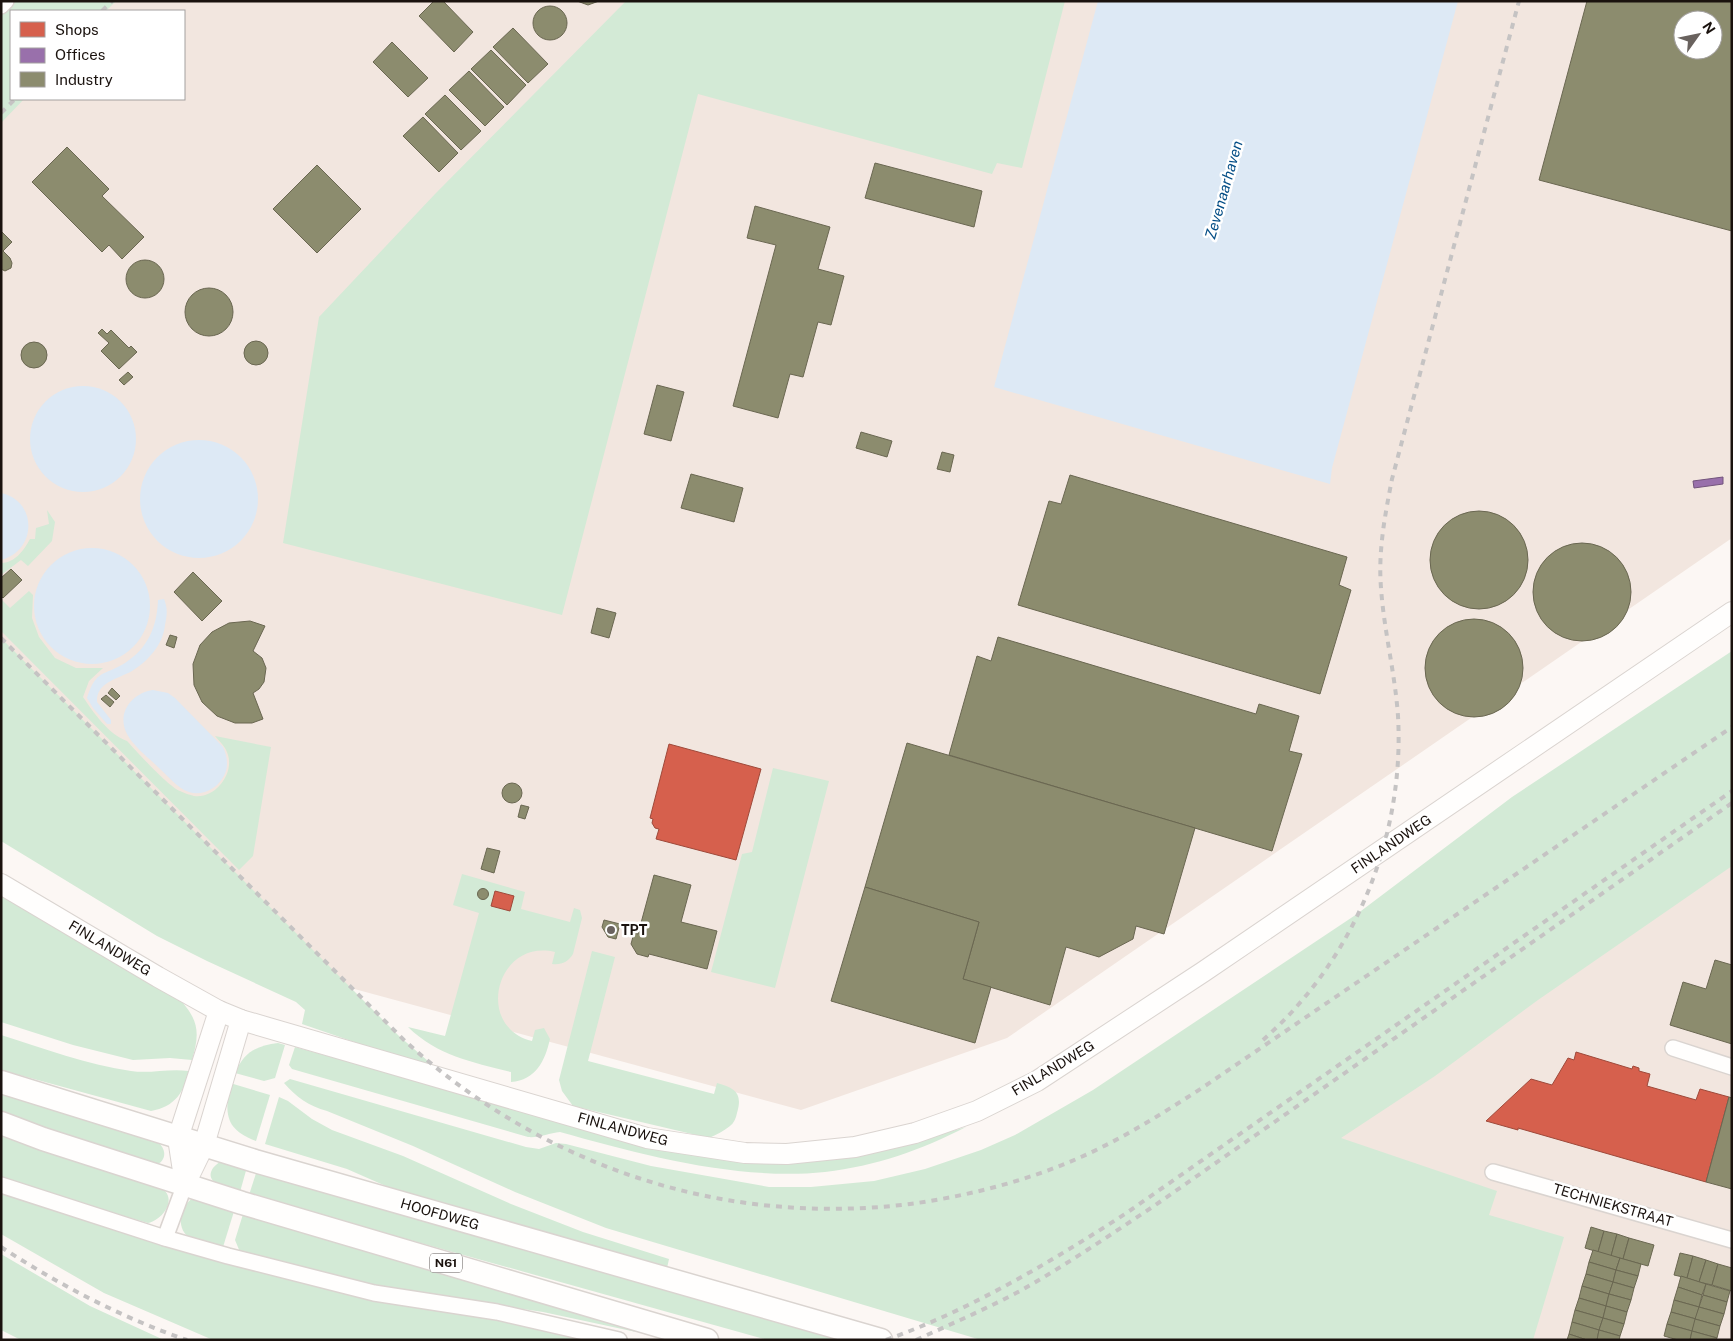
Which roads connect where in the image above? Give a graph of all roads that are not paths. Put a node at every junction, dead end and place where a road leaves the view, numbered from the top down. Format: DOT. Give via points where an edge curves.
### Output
graph roads {
  1 [pos="6,1"];
  2 [pos="1,6"];
  3 [pos="1732,612"];
  4 [pos="1,884"];
  5 [pos="219,1011"];
  6 [pos="241,1020"];
  7 [pos="1673,1048"];
  8 [pos="1732,1067"];
  9 [pos="1,1082"];
  10 [pos="1,1123"];
  11 [pos="178,1138"];
  12 [pos="204,1145"];
  13 [pos="1493,1172"];
  14 [pos="184,1184"];
  15 [pos="1,1185"];
  16 [pos="165,1238"];
  17 [pos="1732,1240"];
  18 [pos="618,1340"];
  19 [pos="707,1340"];
  20 [pos="881,1340"];
  1 -- 2 [label="street"];
  3 -- 6 [label="street, FINLANDWEG" via="1037,1082 977,1111 915,1134 855,1147 787,1154 745,1153 647,1138"];
  4 -- 5 [label="street, FINLANDWEG"];
  5 -- 6 [label="street, FINLANDWEG"];
  5 -- 11 [label="street"];
  6 -- 12 [label="street"];
  7 -- 8 [label="street"];
  9 -- 11 [label="main road, HOOFDWEG"];
  10 -- 14 [label="main road, N61"];
  11 -- 12 [label="main road, HOOFDWEG"];
  11 -- 14 [label="street"];
  12 -- 14 [label="street"];
  12 -- 20 [label="main road, HOOFDWEG"];
  13 -- 17 [label="street, TECHNIEKSTRAAT"];
  14 -- 16 [label="street"];
  14 -- 19 [label="main road, N61"];
  15 -- 16 [label="street"];
  16 -- 18 [label="street" via="374,1293 497,1312"];
}
